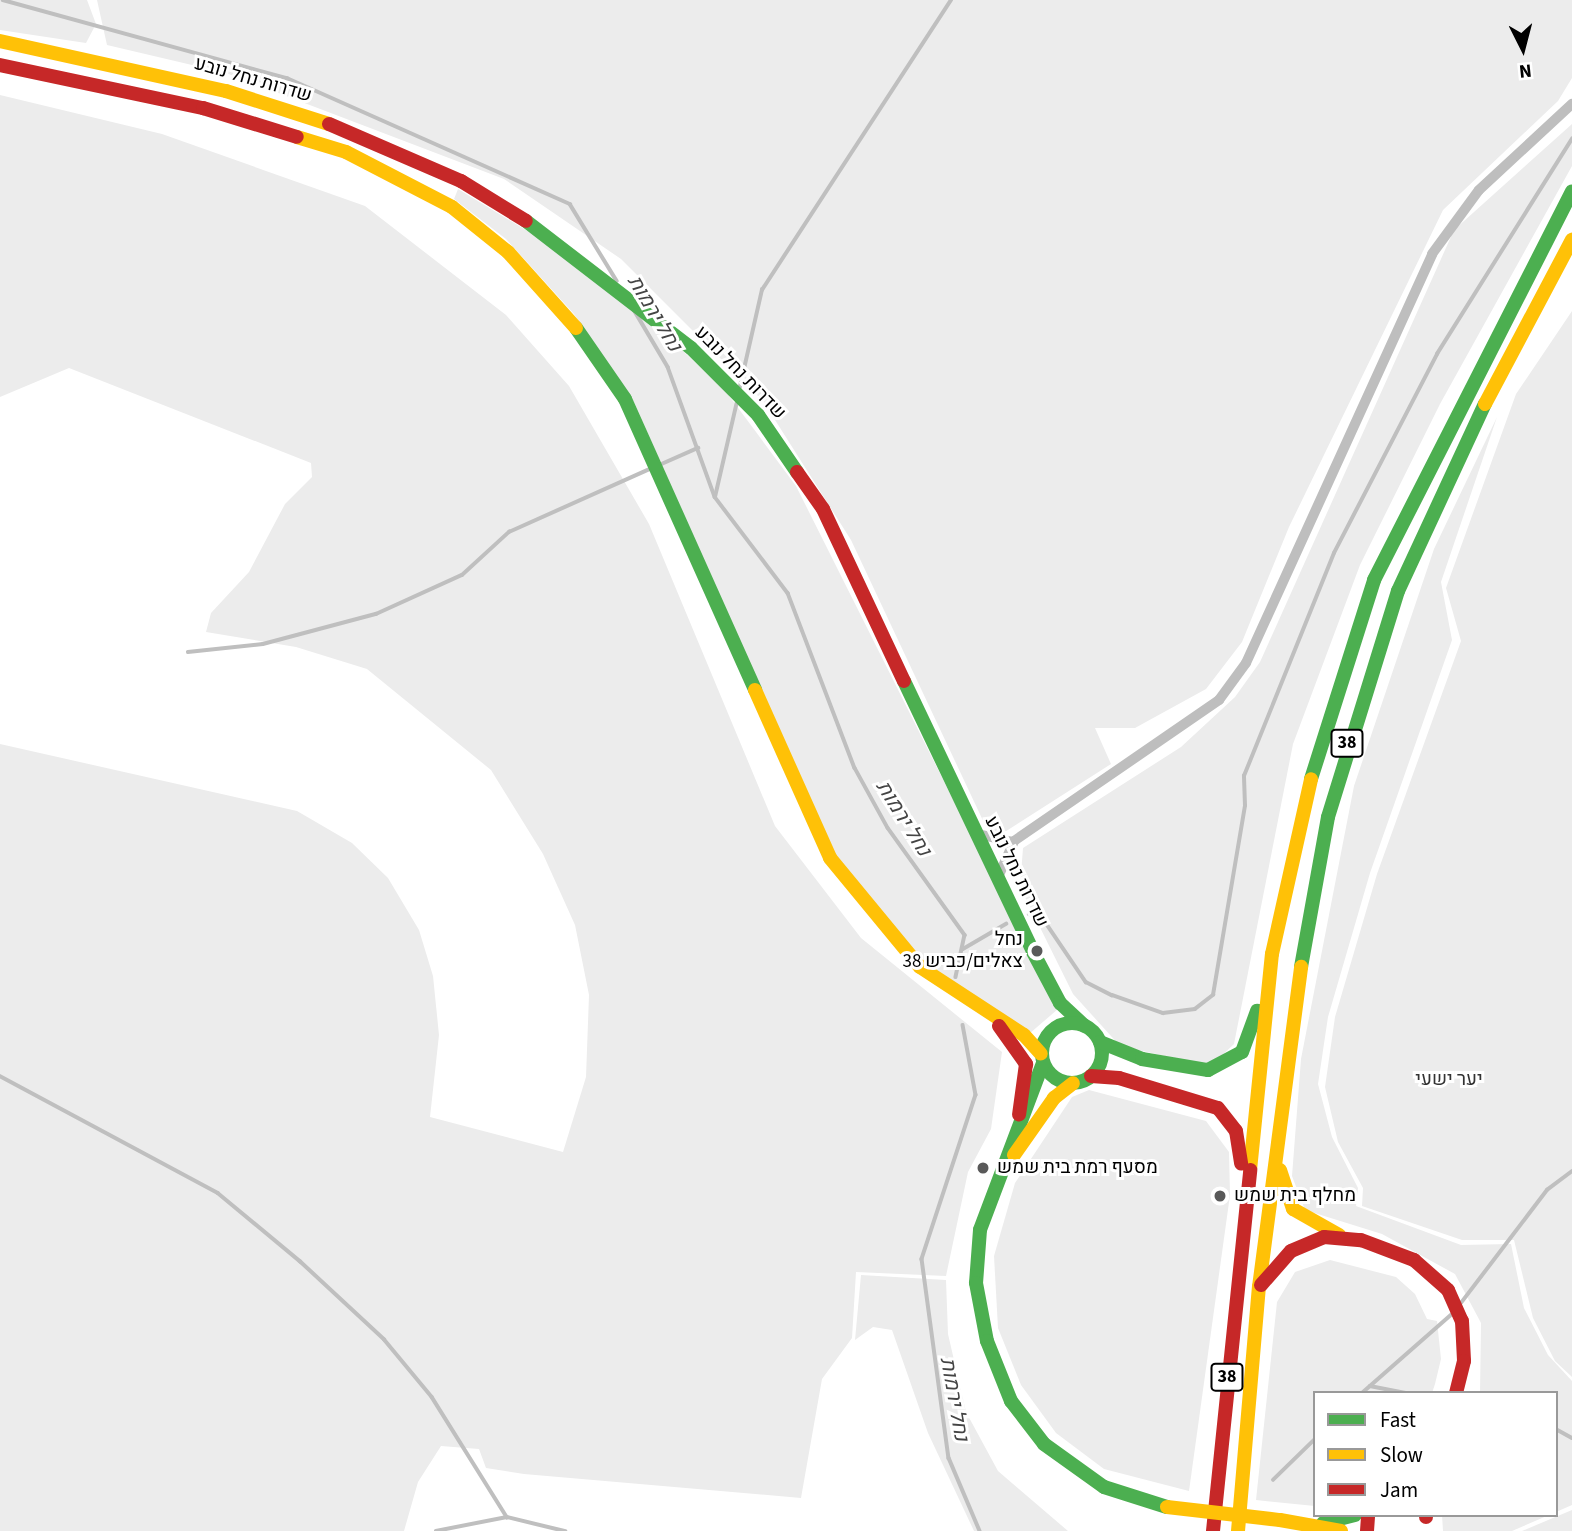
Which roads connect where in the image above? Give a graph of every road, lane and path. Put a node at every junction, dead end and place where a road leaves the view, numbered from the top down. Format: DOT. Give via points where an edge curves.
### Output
graph roads {
  1 [pos="0,41"];
  2 [pos="0,65"];
  3 [pos="1572,104"];
  4 [pos="1572,191"];
  5 [pos="1572,240"];
  6 [pos="975,831"];
  7 [pos="1014,841"];
  8 [pos="1000,884"];
  9 [pos="1272,954"];
  10 [pos="988,1016"];
  11 [pos="1084,1025"];
  12 [pos="1100,1042"];
  13 [pos="1042,1058"];
  14 [pos="1091,1076"];
  15 [pos="1073,1083"];
  16 [pos="1278,1140"];
  17 [pos="1004,1159"];
  18 [pos="992,1192"];
  19 [pos="1241,1224"];
  20 [pos="1345,1238"];
  21 [pos="1259,1287"];
  22 [pos="1456,1391"];
  23 [pos="1345,1517"];
  24 [pos="1310,1524"];
  25 [pos="1213,1531"];
  26 [pos="1238,1531"];
  27 [pos="1341,1531"];
  1 -- 6 [label="main road, שדרות נחל נובע" via="177,78 336,124 461,181 602,270 729,384 795,465 844,550"];
  2 -- 10 [label="main road, שדרות נחל נובע" via="203,108 346,152 452,207 508,252 567,315 625,399 830,858 910,957"];
  3 -- 7 [label="street" via="1479,190 1432,254 1247,663 1219,700"];
  4 -- 9 [label="main road, 38" via="1441,436 1374,580 1302,806"];
  5 -- 16 [label="main road, 38" via="1429,518 1373,661 1310,899"];
  6 -- 7 [label="street" via="990,841"];
  6 -- 8 [label="main road, שדרות נחל נובע"];
  7 -- 8 [label="street" via="1001,858"];
  8 -- 11 [label="main road, שדרות נחל נובע" via="1060,1003"];
  9 -- 12 [label="main road" via="1250,1035 1228,1064 1180,1068"];
  9 -- 19 [label="main road, 38"];
  10 -- 13 [label="main road, שדרות נחל נובע" via="1024,1035"];
  10 -- 17 [label="main road" via="1017,1046 1027,1072"];
  11 -- 12 [label="main road"];
  11 -- 13 [label="main road" via="1055,1028"];
  12 -- 14 [label="main road" via="1101,1060"];
  13 -- 15 [label="main road" via="1056,1079"];
  13 -- 17 [label="main road" via="1037,1091"];
  14 -- 15 [label="main road"];
  14 -- 19 [label="main road" via="1205,1101 1231,1118 1241,1161"];
  15 -- 18 [label="main road" via="1044,1110"];
  16 -- 20 [label="main road" via="1288,1202"];
  16 -- 21 [label="main road, 38"];
  17 -- 18 [label="main road"];
  18 -- 24 [label="main road, bridge" via="977,1249 978,1302 1011,1401 1044,1444 1083,1475 1167,1507"];
  19 -- 25 [label="main road, 38"];
  20 -- 21 [label="main road" via="1301,1244"];
  20 -- 22 [label="main road" via="1414,1260 1448,1290 1465,1341"];
  21 -- 26 [label="main road, 38"];
  23 -- 24 [label="main road"];
  24 -- 27 [label="main road"];
}
